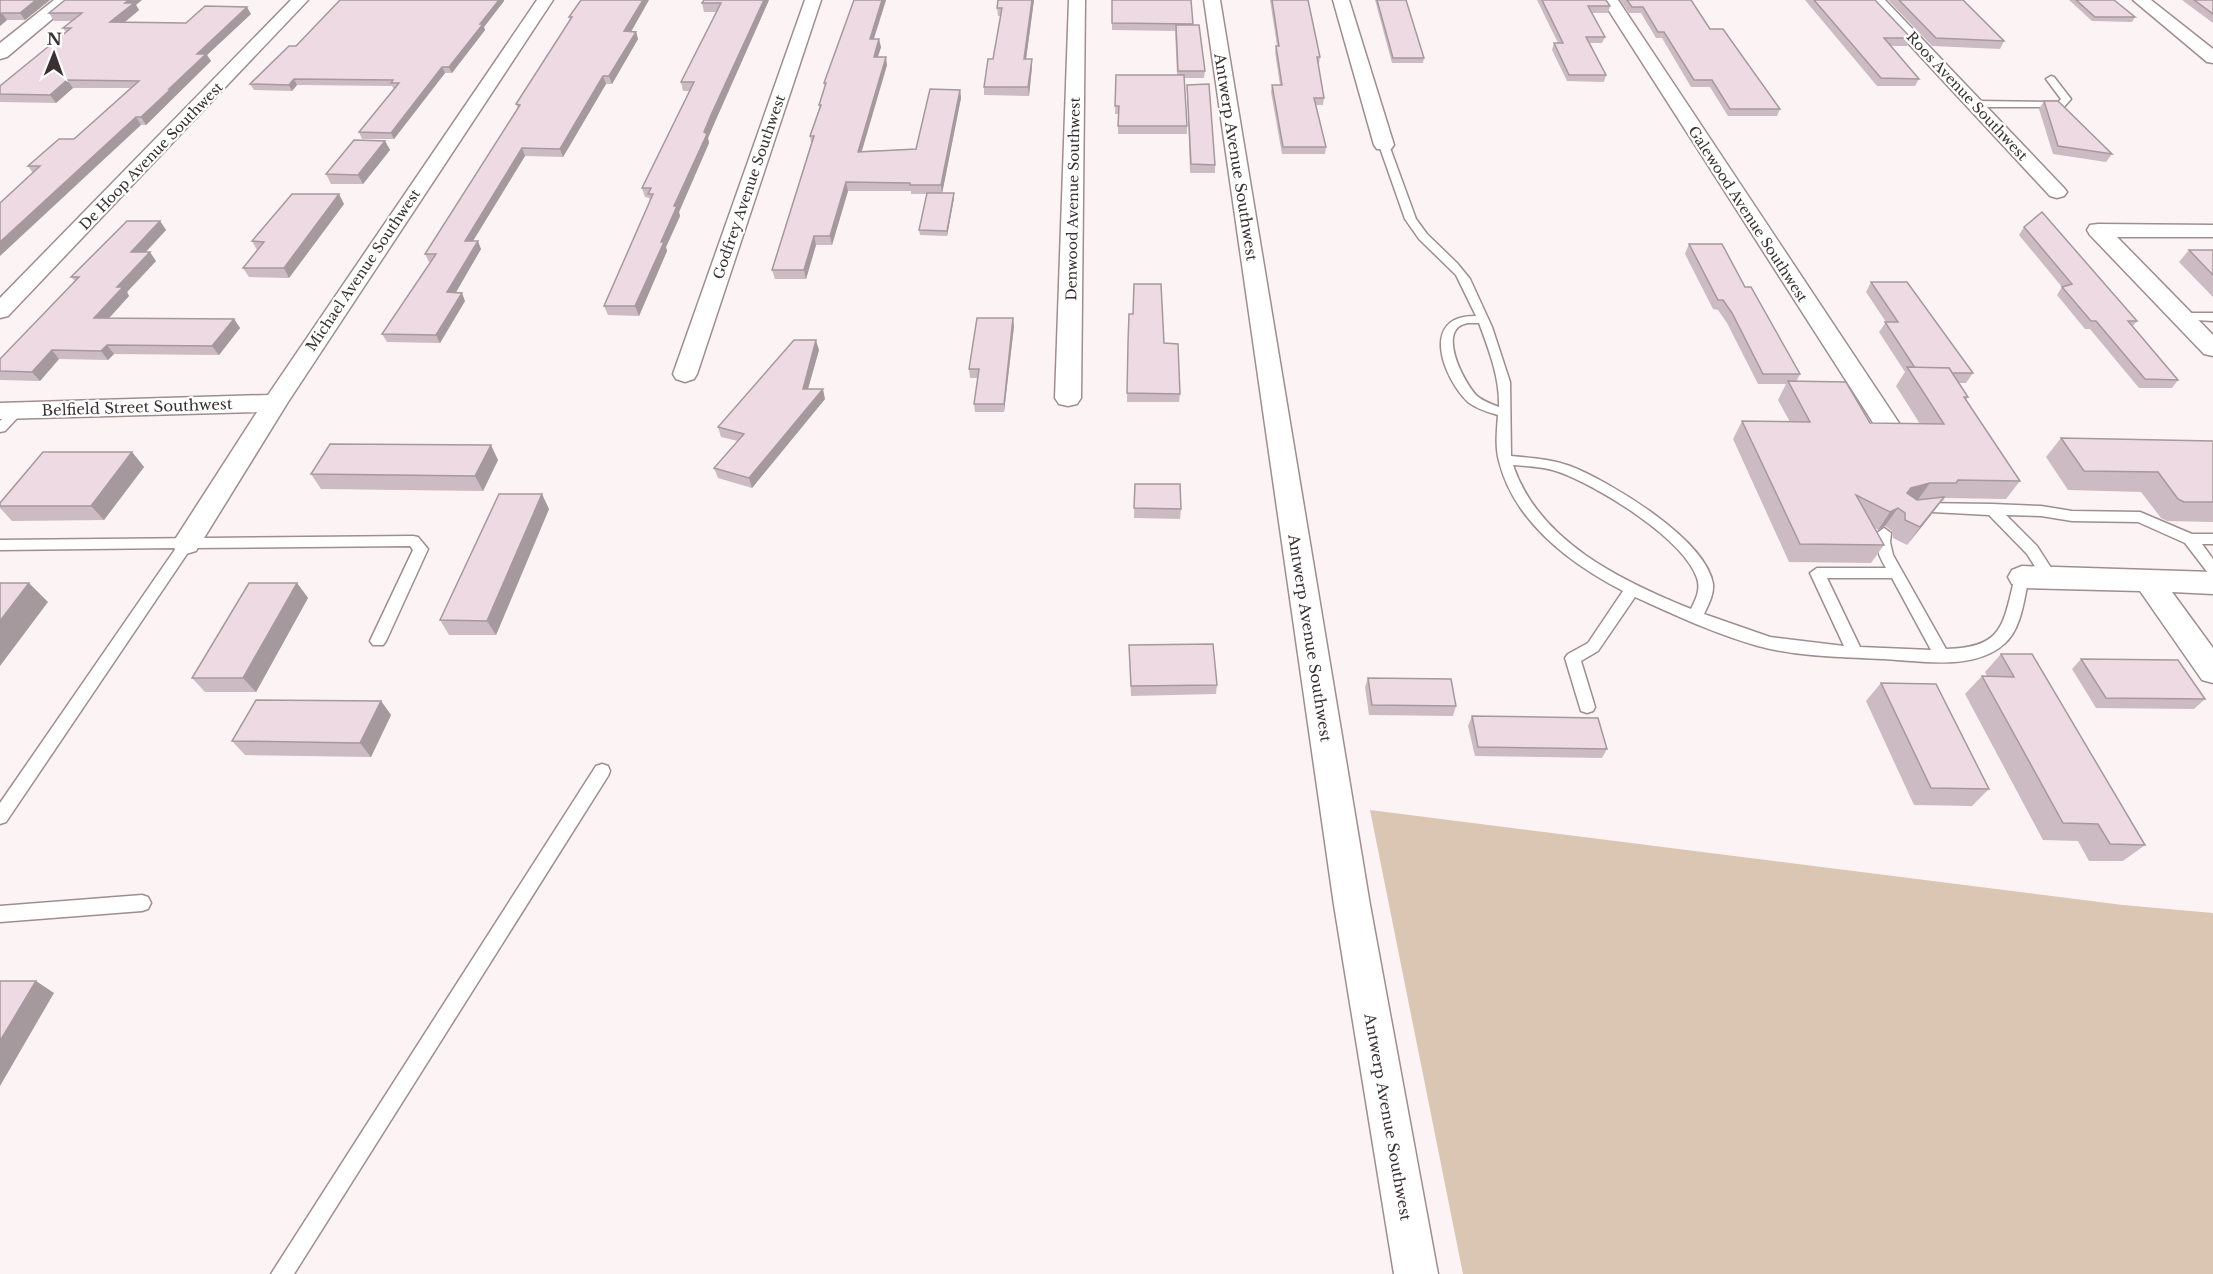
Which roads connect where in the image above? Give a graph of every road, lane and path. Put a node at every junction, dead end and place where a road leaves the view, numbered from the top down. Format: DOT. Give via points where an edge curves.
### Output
graph roads {
  1 [pos="66,0"];
  2 [pos="300,0"];
  3 [pos="544,0"];
  4 [pos="813,0"];
  5 [pos="1077,0"];
  6 [pos="1212,0"];
  7 [pos="1341,0"];
  8 [pos="1610,0"];
  9 [pos="1876,0"];
  10 [pos="2141,0"];
  11 [pos="0,53"];
  12 [pos="2213,58"];
  13 [pos="2051,79"];
  14 [pos="1976,104"];
  15 [pos="1384,145"];
  16 [pos="2057,192"];
  17 [pos="2213,231"];
  18 [pos="0,311"];
  19 [pos="2182,317"];
  20 [pos="2213,317"];
  21 [pos="1482,320"];
  22 [pos="2213,349"];
  23 [pos="685,374"];
  24 [pos="1068,398"];
  25 [pos="275,403"];
  26 [pos="1504,412"];
  27 [pos="6,417"];
  28 [pos="1888,426"];
  29 [pos="1505,460"];
  30 [pos="1992,509"];
  31 [pos="1904,511"];
  32 [pos="1884,533"];
  33 [pos="2190,539"];
  34 [pos="2213,539"];
  35 [pos="186,544"];
  36 [pos="0,545"];
  37 [pos="2213,569"];
  38 [pos="1895,573"];
  39 [pos="2036,577"];
  40 [pos="2148,581"];
  41 [pos="2213,583"];
  42 [pos="1632,590"];
  43 [pos="1695,617"];
  44 [pos="378,641"];
  45 [pos="1855,653"];
  46 [pos="1941,654"];
  47 [pos="2213,671"];
  48 [pos="1587,707"];
  49 [pos="602,771"];
  50 [pos="0,817"];
  51 [pos="142,903"];
  52 [pos="0,914"];
  53 [pos="282,1274"];
  54 [pos="1416,1274"];
  1 -- 11 [label="street"];
  2 -- 18 [label="street, De Hoop Avenue Southwest"];
  3 -- 25 [label="street, Michael Avenue Southwest"];
  4 -- 23 [label="street, Godfrey Avenue Southwest"];
  5 -- 24 [label="street, Denwood Avenue Southwest"];
  6 -- 54 [label="street, Antwerp Avenue Southwest" via="1352,905"];
  7 -- 15 [label="street"];
  8 -- 28 [label="street, Galewood Avenue Southwest"];
  9 -- 14 [label="street, Roos Avenue Southwest"];
  10 -- 12 [label="street"];
  13 -- 14 [label="lane" via="2066,99 2061,105"];
  14 -- 16 [label="street, Roos Avenue Southwest"];
  15 -- 21 [label="lane" via="1411,221 1461,273"];
  17 -- 19 [label="street" via="2098,230"];
  19 -- 20 [label="lane"];
  19 -- 22 [label="street"];
  21 -- 26 [label="lane" via="1502,374"];
  21 -- 26 [label="lane" via="1455,324 1449,335 1448,354 1455,374 1474,399"];
  25 -- 27 [label="street, Belfield Street Southwest"];
  25 -- 35 [label="street, Michael Avenue Southwest"];
  26 -- 29 [label="lane"];
  29 -- 42 [label="lane" via="1521,496 1541,525 1576,555"];
  29 -- 43 [label="lane" via="1548,464 1582,476 1666,531 1688,551 1704,578 1706,589"];
  30 -- 31 [label="lane"];
  30 -- 33 [label="lane" via="2140,517"];
  30 -- 39 [label="lane" via="2032,550"];
  32 -- 38 [label="lane" via="1886,555"];
  33 -- 34 [label="lane"];
  33 -- 37 [label="lane"];
  35 -- 36 [label="lane"];
  35 -- 44 [label="lane" via="413,541 421,549"];
  35 -- 50 [label="lane"];
  38 -- 45 [label="lane" via="1817,573"];
  38 -- 46 [label="lane"];
  39 -- 40 [label="street"];
  39 -- 46 [label="lane" via="2005,634 1987,649"];
  40 -- 41 [label="street"];
  40 -- 47 [label="street"];
  42 -- 43 [label="lane"];
  42 -- 48 [label="lane" via="1593,647 1573,658"];
  43 -- 45 [label="lane" via="1768,643"];
  45 -- 46 [label="lane"];
  49 -- 53 [label="lane"];
  51 -- 52 [label="lane"];
}
